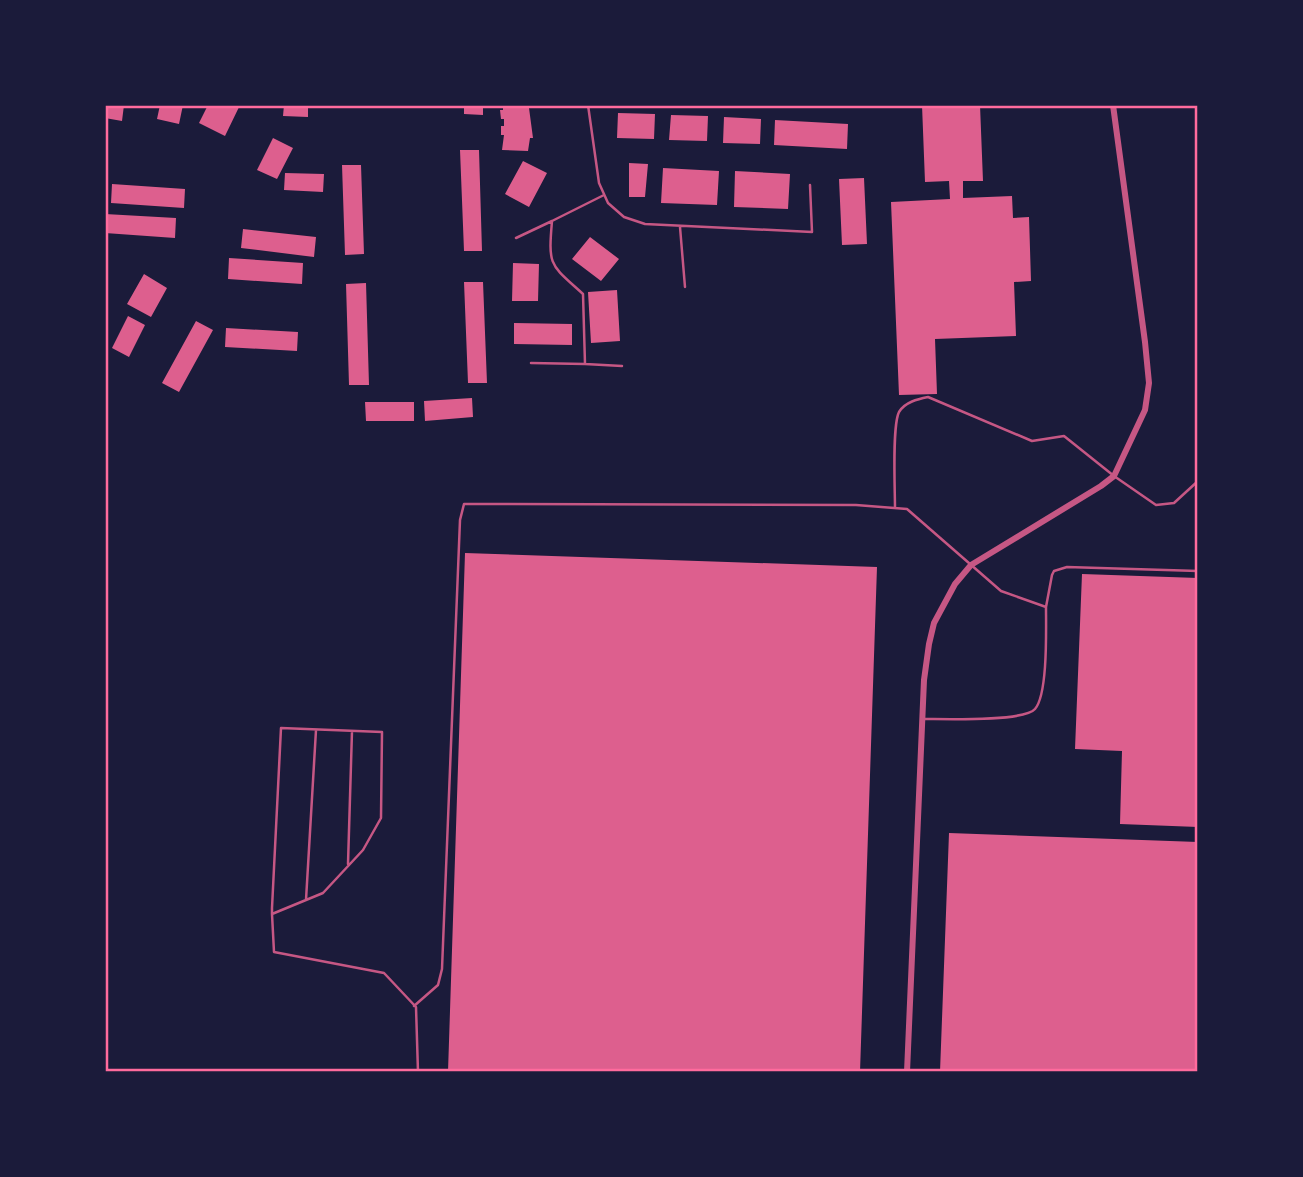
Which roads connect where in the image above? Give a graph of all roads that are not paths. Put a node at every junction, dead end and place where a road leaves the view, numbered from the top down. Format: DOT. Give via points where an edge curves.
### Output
graph roads {
  1 [pos="588,105"];
  2 [pos="1113,105"];
  3 [pos="810,185"];
  4 [pos="604,195"];
  5 [pos="552,221"];
  6 [pos="680,226"];
  7 [pos="516,237"];
  8 [pos="685,287"];
  9 [pos="531,363"];
  10 [pos="585,364"];
  11 [pos="622,366"];
  12 [pos="1114,476"];
  13 [pos="1198,481"];
  14 [pos="895,508"];
  15 [pos="971,565"];
  16 [pos="1198,571"];
  17 [pos="1046,607"];
  18 [pos="921,719"];
  19 [pos="316,730"];
  20 [pos="352,731"];
  21 [pos="348,866"];
  22 [pos="306,900"];
  23 [pos="272,914"];
  24 [pos="414,1006"];
  25 [pos="418,1072"];
  26 [pos="906,1072"];
  1 -- 4 [label="lane"];
  2 -- 12 [label="street" via="1149,383 1140,423"];
  3 -- 6 [label="lane" via="812,232"];
  4 -- 5 [label="lane"];
  4 -- 6 [label="lane" via="615,211 633,221"];
  5 -- 7 [label="lane"];
  5 -- 10 [label="lane" via="549,249 554,267 583,294"];
  6 -- 8 [label="lane"];
  9 -- 10 [label="lane"];
  10 -- 11 [label="lane"];
  12 -- 13 [label="lane" via="1163,506 1174,503"];
  12 -- 14 [label="lane" via="1064,436 1032,440 928,397 912,401 899,413"];
  12 -- 15 [label="street"];
  14 -- 15 [label="lane" via="907,509"];
  14 -- 24 [label="lane" via="464,504 442,969 438,985"];
  15 -- 17 [label="lane" via="1001,591"];
  15 -- 18 [label="street" via="934,624"];
  16 -- 17 [label="lane" via="1067,567 1052,575"];
  17 -- 18 [label="lane" via="1043,691 1034,711 986,719"];
  18 -- 26 [label="street"];
  19 -- 20 [label="lane"];
  19 -- 22 [label="lane"];
  19 -- 23 [label="lane" via="281,729"];
  20 -- 21 [label="lane"];
  20 -- 21 [label="lane" via="382,732 381,818"];
  21 -- 22 [label="lane" via="323,893"];
  22 -- 23 [label="lane"];
  23 -- 24 [label="lane" via="274,952 384,973"];
  24 -- 25 [label="lane"];
}
